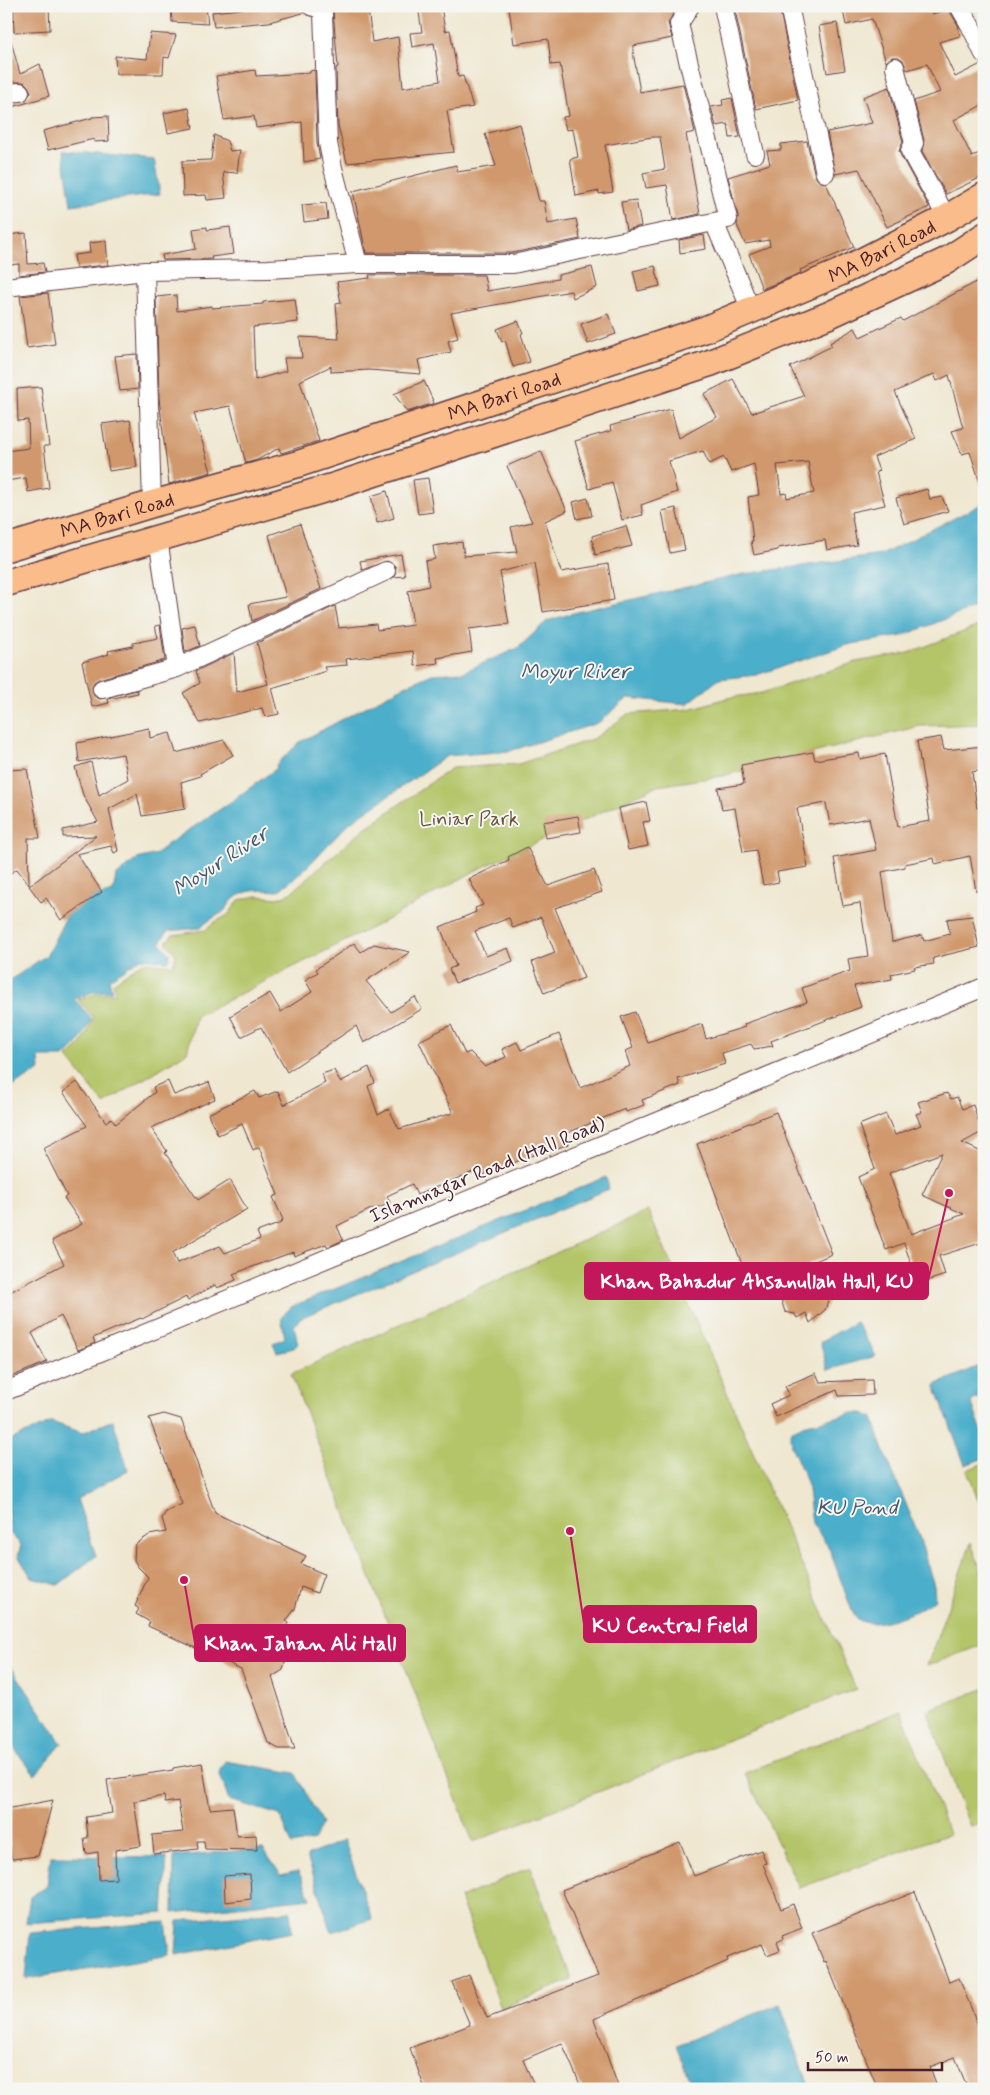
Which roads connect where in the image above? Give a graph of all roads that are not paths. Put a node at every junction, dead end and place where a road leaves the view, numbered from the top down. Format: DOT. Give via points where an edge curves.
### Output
graph roads {
  1 [pos="311,6"];
  2 [pos="690,6"];
  3 [pos="723,6"];
  4 [pos="789,6"];
  5 [pos="959,6"];
  6 [pos="984,54"];
  7 [pos="894,67"];
  8 [pos="755,154"];
  9 [pos="825,173"];
  10 [pos="984,196"];
  11 [pos="947,218"];
  12 [pos="714,222"];
  13 [pos="984,236"];
  14 [pos="358,264"];
  15 [pos="145,271"];
  16 [pos="6,287"];
  17 [pos="751,310"];
  18 [pos="152,504"];
  19 [pos="158,538"];
  20 [pos="6,548"];
  21 [pos="386,571"];
  22 [pos="6,582"];
  23 [pos="177,668"];
  24 [pos="102,689"];
  25 [pos="984,987"];
  26 [pos="6,1390"];
  1 -- 14 [label="street" via="322,9 323,13 328,143"];
  2 -- 12 [label="street" via="679,24 728,219"];
  3 -- 8 [label="street"];
  4 -- 9 [label="street"];
  5 -- 6 [label="street"];
  7 -- 11 [label="street" via="914,143 910,151"];
  10 -- 11 [label="main road, MA Bari Road"];
  11 -- 17 [label="main road, MA Bari Road" via="839,273"];
  12 -- 14 [label="street" via="513,264"];
  12 -- 17 [label="street"];
  13 -- 19 [label="main road, MA Bari Road" via="946,261 829,315 710,363 332,487"];
  14 -- 15 [label="street"];
  15 -- 16 [label="street"];
  15 -- 18 [label="street"];
  17 -- 18 [label="main road, MA Bari Road" via="706,328 298,464"];
  18 -- 20 [label="main road, MA Bari Road"];
  19 -- 22 [label="main road, MA Bari Road"];
  19 -- 23 [label="street"];
  21 -- 23 [label="street"];
  23 -- 24 [label="street"];
  25 -- 26 [label="street, Islamnagar Road (Hall Road)"];
}
